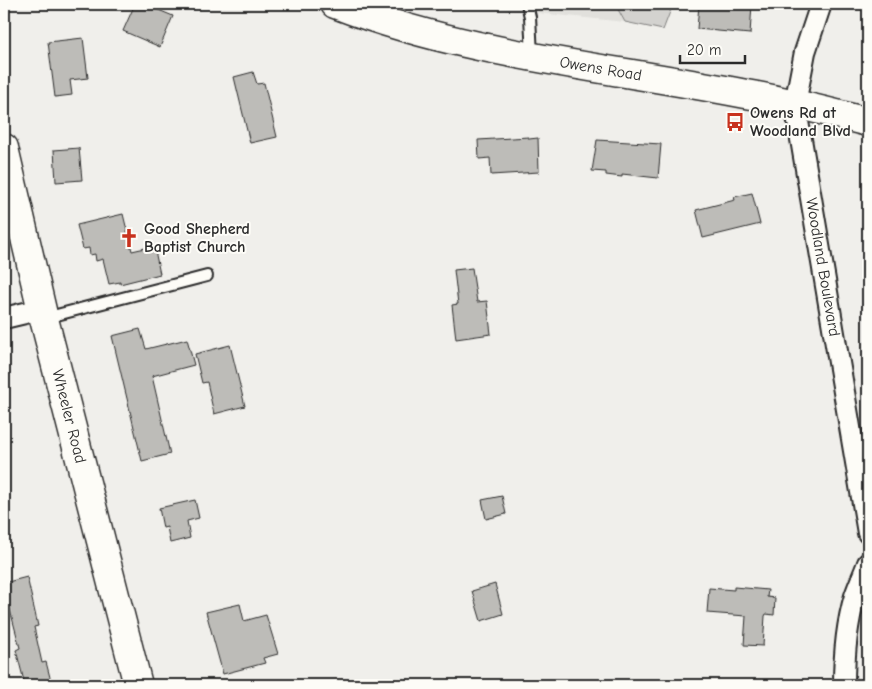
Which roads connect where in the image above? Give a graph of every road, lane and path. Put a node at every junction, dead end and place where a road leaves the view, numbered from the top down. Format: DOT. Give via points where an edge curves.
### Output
graph roads {
  1 [pos="335,4"];
  2 [pos="527,4"];
  3 [pos="821,4"];
  4 [pos="532,56"];
  5 [pos="795,104"];
  6 [pos="868,122"];
  7 [pos="4,148"];
  8 [pos="207,276"];
  9 [pos="43,314"];
  10 [pos="4,318"];
  11 [pos="868,532"];
  12 [pos="868,563"];
  13 [pos="138,685"];
  14 [pos="844,685"];
  1 -- 4 [label="street, Owens Road" via="434,36"];
  2 -- 4 [label="lane"];
  3 -- 5 [label="street, Woodland Boulevard" via="805,52"];
  4 -- 5 [label="street, Owens Road"];
  5 -- 6 [label="street, Owens Road"];
  5 -- 11 [label="street, Woodland Boulevard"];
  7 -- 9 [label="street, Wheeler Road"];
  8 -- 9 [label="lane"];
  9 -- 10 [label="street"];
  9 -- 13 [label="street, Wheeler Road"];
  12 -- 14 [label="street" via="855,596"];
}
